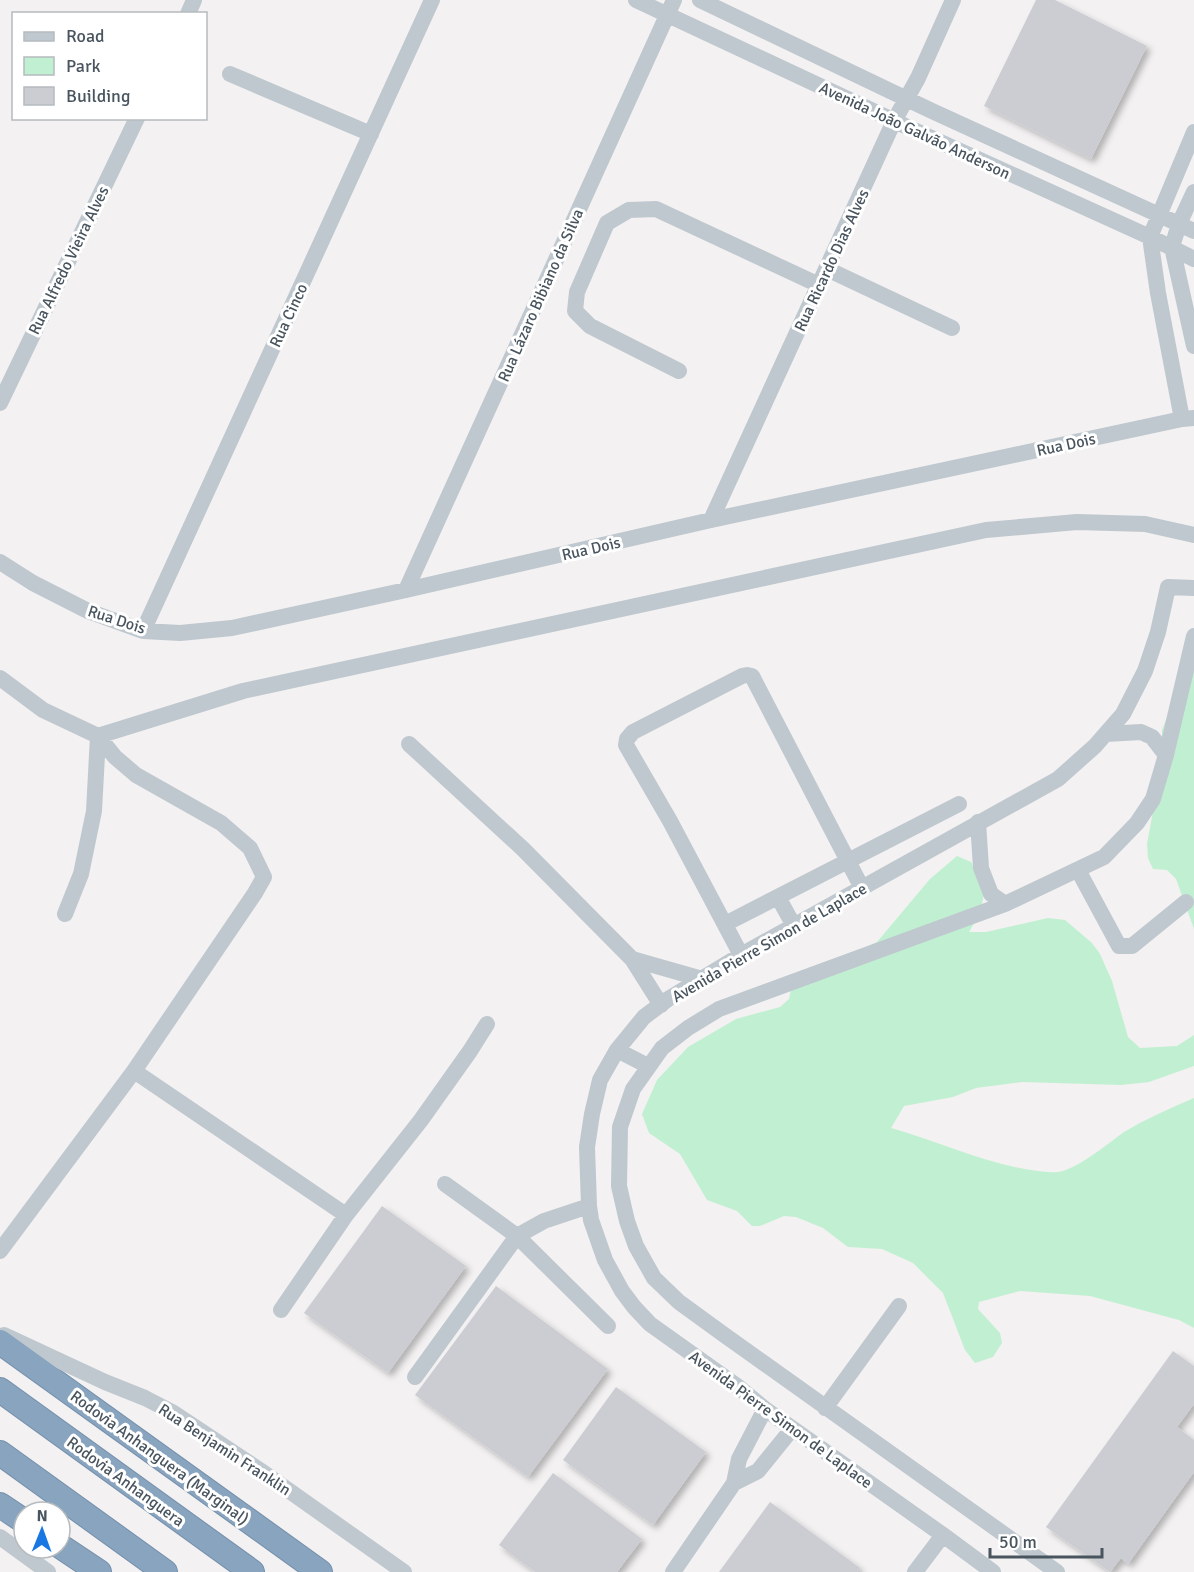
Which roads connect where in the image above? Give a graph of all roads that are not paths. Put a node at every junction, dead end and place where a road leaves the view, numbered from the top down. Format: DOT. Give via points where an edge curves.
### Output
graph roads {
  1 [pos="432,0"];
  2 [pos="636,0"];
  3 [pos="700,0"];
  4 [pos="953,0"];
  5 [pos="670,7"];
  6 [pos="230,74"];
  7 [pos="907,99"];
  8 [pos="136,120"];
  9 [pos="894,121"];
  10 [pos="1194,132"];
  11 [pos="371,134"];
  12 [pos="1194,192"];
  13 [pos="1159,215"];
  14 [pos="1187,228"];
  15 [pos="1150,237"];
  16 [pos="1172,247"];
  17 [pos="1194,259"];
  18 [pos="826,269"];
  19 [pos="819,285"];
  20 [pos="952,328"];
  21 [pos="1194,346"];
  22 [pos="679,371"];
  23 [pos="0,403"];
  24 [pos="1188,418"];
  25 [pos="711,520"];
  26 [pos="1194,535"];
  27 [pos="0,562"];
  28 [pos="1194,588"];
  29 [pos="406,590"];
  30 [pos="143,631"];
  31 [pos="1194,636"];
  32 [pos="0,678"];
  33 [pos="1106,734"];
  34 [pos="98,736"];
  35 [pos="409,744"];
  36 [pos="1166,755"];
  37 [pos="959,804"];
  38 [pos="978,822"];
  39 [pos="910,830"];
  40 [pos="922,854"];
  41 [pos="848,861"];
  42 [pos="1078,870"];
  43 [pos="862,888"];
  44 [pos="778,897"];
  45 [pos="1186,903"];
  46 [pos="1005,904"];
  47 [pos="65,914"];
  48 [pos="725,924"];
  49 [pos="794,926"];
  50 [pos="741,955"];
  51 [pos="632,959"];
  52 [pos="702,978"];
  53 [pos="661,1005"];
  54 [pos="487,1024"];
  55 [pos="617,1050"];
  56 [pos="648,1066"];
  57 [pos="134,1071"];
  58 [pos="445,1184"];
  59 [pos="589,1206"];
  60 [pos="346,1215"];
  61 [pos="517,1236"];
  62 [pos="0,1251"];
  63 [pos="899,1306"];
  64 [pos="281,1310"];
  65 [pos="608,1326"];
  66 [pos="0,1333"];
  67 [pos="0,1342"];
  68 [pos="415,1377"];
  69 [pos="0,1390"];
  70 [pos="825,1408"];
  71 [pos="765,1409"];
  72 [pos="792,1429"];
  73 [pos="0,1453"];
  74 [pos="739,1459"];
  75 [pos="758,1471"];
  76 [pos="0,1472"];
  77 [pos="734,1483"];
  78 [pos="943,1535"];
  79 [pos="0,1537"];
  80 [pos="72,1553"];
  81 [pos="48,1572"];
  82 [pos="99,1572"];
  83 [pos="154,1572"];
  84 [pos="165,1572"];
  85 [pos="252,1572"];
  86 [pos="321,1572"];
  87 [pos="404,1572"];
  88 [pos="673,1572"];
  89 [pos="915,1572"];
  90 [pos="993,1572"];
  91 [pos="1057,1572"];
  1 -- 11 [label="street, Rua Cinco"];
  2 -- 5 [label="street, Avenida João Galvão Anderson"];
  3 -- 7 [label="street, Avenida João Galvão Anderson"];
  4 -- 7 [label="street, Rua Ricardo Dias Alves"];
  5 -- 9 [label="street, Avenida João Galvão Anderson"];
  5 -- 29 [label="street, Rua Lázaro Bibiano da Silva"];
  6 -- 11 [label="street"];
  7 -- 9 [label="street, Rua Ricardo Dias Alves"];
  7 -- 13 [label="street, Avenida João Galvão Anderson"];
  8 -- 23 [label="street, Rua Alfredo Vieira Alves"];
  9 -- 15 [label="street, Avenida João Galvão Anderson"];
  9 -- 18 [label="street, Rua Ricardo Dias Alves"];
  10 -- 13 [label="street"];
  11 -- 30 [label="street, Rua Cinco"];
  12 -- 14 [label="street"];
  13 -- 14 [label="street, Avenida João Galvão Anderson"];
  13 -- 15 [label="street"];
  14 -- 16 [label="street"];
  15 -- 16 [label="street, Avenida João Galvão Anderson"];
  15 -- 24 [label="street" via="1158,293"];
  16 -- 17 [label="street, Avenida João Galvão Anderson"];
  16 -- 21 [label="street"];
  18 -- 19 [label="street, Rua Ricardo Dias Alves"];
  18 -- 20 [label="street"];
  19 -- 22 [label="street" via="656,209 629,210 607,223 577,292 575,312 591,326"];
  19 -- 25 [label="street, Rua Ricardo Dias Alves"];
  24 -- 25 [label="street, Rua Dois"];
  25 -- 29 [label="street, Rua Dois"];
  26 -- 34 [label="street" via="1146,524 1077,522 986,530 243,691"];
  27 -- 30 [label="street, Rua Dois" via="88,611"];
  28 -- 33 [label="street, Avenida Pierre Simon de Laplace" via="1168,587 1144,671 1123,714"];
  29 -- 30 [label="street, Rua Dois" via="232,628 180,633"];
  31 -- 36 [label="street, Avenida Pierre Simon de Laplace"];
  32 -- 34 [label="street" via="43,710"];
  33 -- 36 [label="street" via="1141,732 1152,737"];
  33 -- 38 [label="street, Avenida Pierre Simon de Laplace" via="1058,778"];
  34 -- 47 [label="street" via="94,811 81,874"];
  34 -- 57 [label="street" via="136,775 221,823 250,848 264,877"];
  35 -- 51 [label="street" via="523,849"];
  36 -- 42 [label="street, Avenida Pierre Simon de Laplace" via="1152,799 1137,823 1104,857"];
  37 -- 39 [label="street"];
  38 -- 40 [label="street, Avenida Pierre Simon de Laplace"];
  38 -- 46 [label="street" via="981,868 991,894"];
  39 -- 40 [label="street"];
  39 -- 41 [label="street"];
  40 -- 43 [label="street, Avenida Pierre Simon de Laplace"];
  41 -- 43 [label="street"];
  41 -- 44 [label="street"];
  41 -- 48 [label="street" via="752,676 742,676 627,738 627,745"];
  42 -- 45 [label="street" via="1119,946 1132,946"];
  42 -- 46 [label="street, Avenida Pierre Simon de Laplace"];
  43 -- 49 [label="street, Avenida Pierre Simon de Laplace"];
  44 -- 48 [label="street"];
  44 -- 49 [label="street"];
  46 -- 56 [label="street, Avenida Pierre Simon de Laplace" via="719,1009 662,1048"];
  48 -- 50 [label="street"];
  49 -- 50 [label="street, Avenida Pierre Simon de Laplace"];
  50 -- 52 [label="street, Avenida Pierre Simon de Laplace"];
  51 -- 52 [label="street"];
  51 -- 53 [label="street"];
  52 -- 53 [label="street, Avenida Pierre Simon de Laplace"];
  53 -- 55 [label="street, Avenida Pierre Simon de Laplace" via="644,1017"];
  54 -- 60 [label="street" via="421,1120"];
  55 -- 56 [label="street"];
  55 -- 59 [label="street, Avenida Pierre Simon de Laplace" via="600,1080 592,1114 586,1148"];
  56 -- 70 [label="street, Avenida Pierre Simon de Laplace" via="633,1089 620,1127 619,1186 636,1246 654,1278 679,1302"];
  57 -- 60 [label="street"];
  57 -- 62 [label="street"];
  58 -- 61 [label="street"];
  59 -- 61 [label="street" via="544,1221"];
  59 -- 71 [label="street, Avenida Pierre Simon de Laplace" via="605,1260 634,1308"];
  60 -- 64 [label="street"];
  61 -- 65 [label="street"];
  61 -- 68 [label="street"];
  63 -- 70 [label="street"];
  66 -- 87 [label="street, Rua Benjamin Franklin" via="172,1412"];
  67 -- 86 [label="highway, Rodovia Anhanguera (Marginal)"];
  69 -- 85 [label="highway, Rodovia Anhanguera"];
  70 -- 91 [label="street, Avenida Pierre Simon de Laplace"];
  71 -- 72 [label="street, Avenida Pierre Simon de Laplace"];
  71 -- 74 [label="street"];
  72 -- 75 [label="street"];
  72 -- 78 [label="street, Avenida Pierre Simon de Laplace"];
  73 -- 84 [label="highway"];
  74 -- 75 [label="street"];
  74 -- 77 [label="street"];
  75 -- 77 [label="street"];
  76 -- 83 [label="highway"];
  77 -- 88 [label="street"];
  78 -- 89 [label="street"];
  78 -- 90 [label="street, Avenida Pierre Simon de Laplace"];
  79 -- 81 [label="street"];
  80 -- 82 [label="highway"];
}
